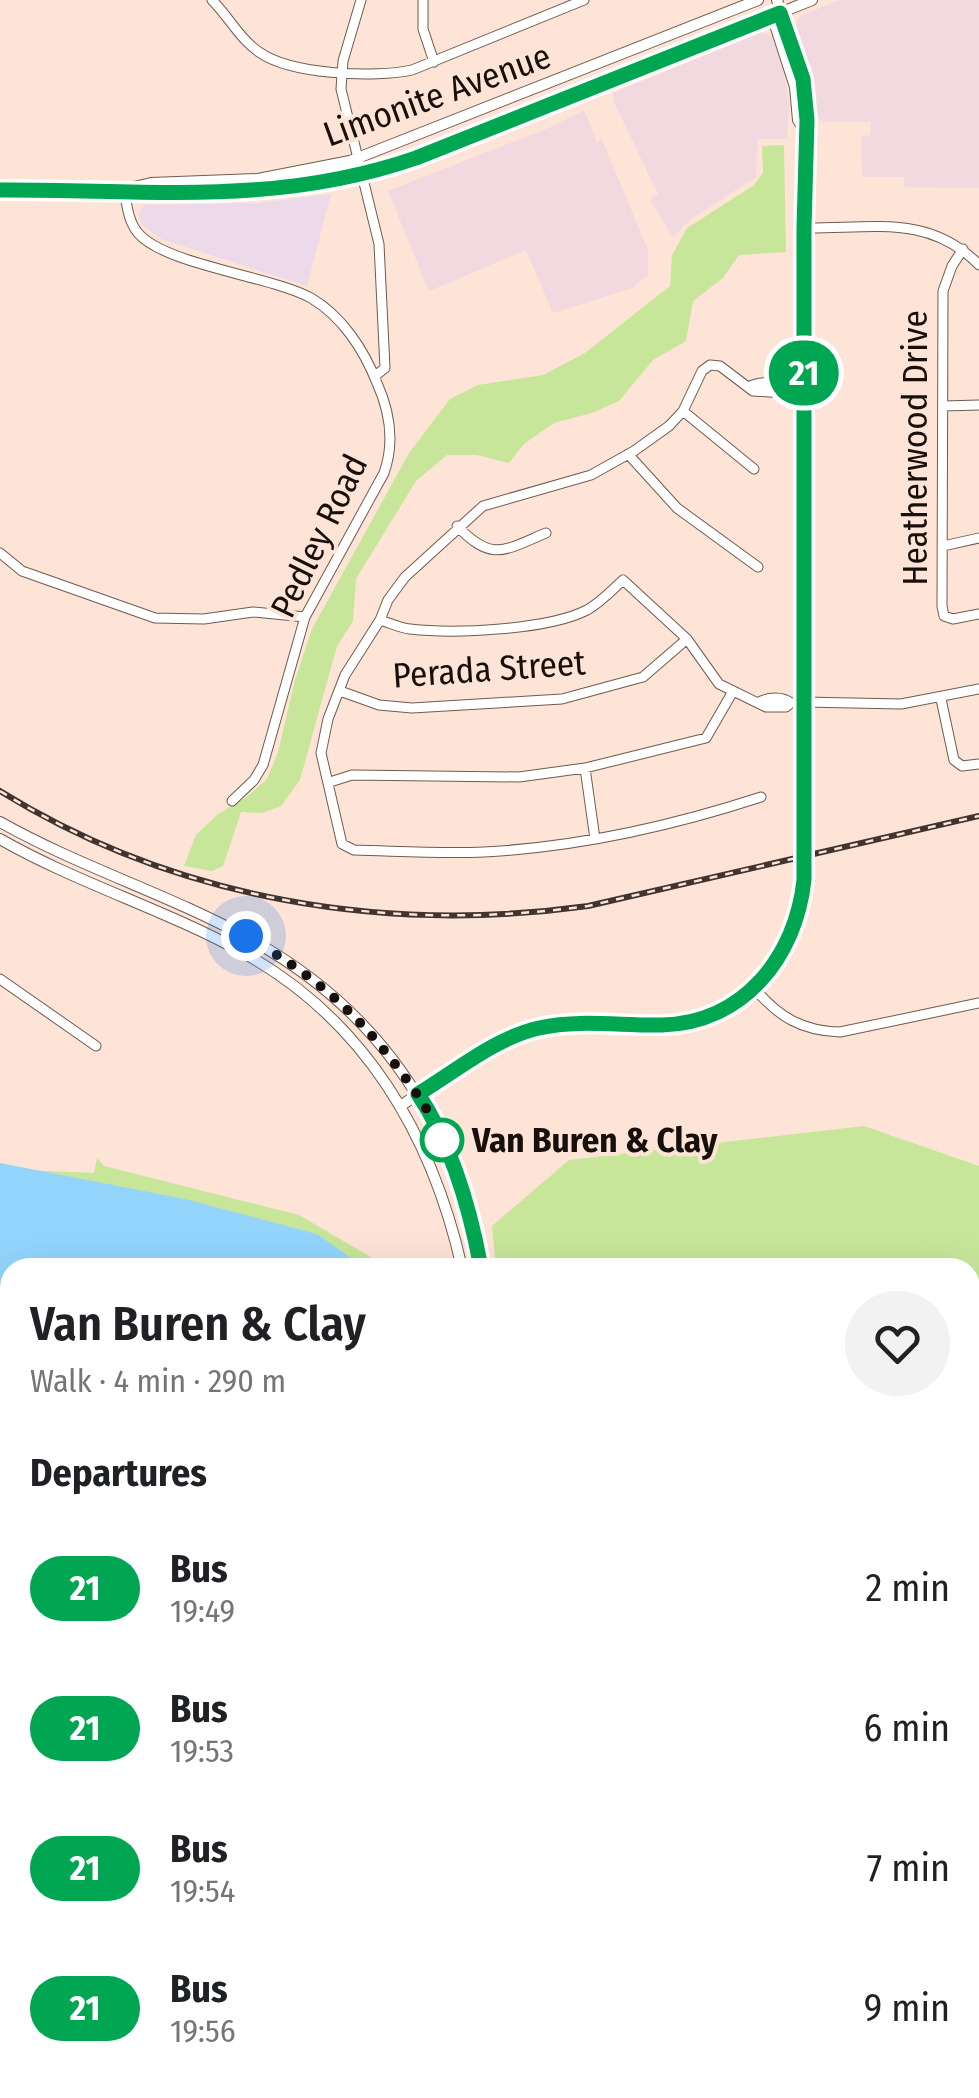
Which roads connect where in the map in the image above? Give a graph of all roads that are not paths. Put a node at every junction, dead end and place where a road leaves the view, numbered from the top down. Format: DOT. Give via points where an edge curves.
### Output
graph roads {
  1 [pos="212,0"];
  2 [pos="361,0"];
  3 [pos="423,0"];
  4 [pos="584,0"];
  5 [pos="758,0"];
  6 [pos="778,0"];
  7 [pos="812,0"];
  8 [pos="780,13"];
  9 [pos="679,32"];
  10 [pos="434,62"];
  11 [pos="341,71"];
  12 [pos="590,89"];
  13 [pos="360,158"];
  14 [pos="364,176"];
  15 [pos="0,190"];
  16 [pos="124,190"];
  17 [pos="804,228"];
  18 [pos="963,249"];
  19 [pos="979,265"];
  20 [pos="375,376"];
  21 [pos="804,388"];
  22 [pos="979,405"];
  23 [pos="943,406"];
  24 [pos="683,411"];
  25 [pos="628,454"];
  26 [pos="754,469"];
  27 [pos="457,526"];
  28 [pos="546,533"];
  29 [pos="979,538"];
  30 [pos="943,546"];
  31 [pos="2,559"];
  32 [pos="758,568"];
  33 [pos="979,614"];
  34 [pos="306,617"];
  35 [pos="380,620"];
  36 [pos="687,639"];
  37 [pos="979,689"];
  38 [pos="340,691"];
  39 [pos="732,692"];
  40 [pos="941,699"];
  41 [pos="804,702"];
  42 [pos="979,764"];
  43 [pos="585,768"];
  44 [pos="330,782"];
  45 [pos="762,797"];
  46 [pos="232,801"];
  47 [pos="0,822"];
  48 [pos="0,839"];
  49 [pos="594,839"];
  50 [pos="0,979"];
  51 [pos="755,989"];
  52 [pos="979,1003"];
  53 [pos="96,1046"];
  54 [pos="418,1094"];
  55 [pos="402,1105"];
  56 [pos="459,1258"];
  57 [pos="479,1258"];
  1 -- 11 [label="street" via="262,54"];
  2 -- 11 [label="street"];
  3 -- 10 [label="street"];
  4 -- 10 [label="street"];
  5 -- 9 [label="main road, Limonite Avenue"];
  6 -- 8 [label="main road"];
  7 -- 8 [label="main road, Limonite Avenue"];
  8 -- 12 [label="main road, Limonite Avenue"];
  8 -- 17 [label="main road" via="803,79"];
  9 -- 12 [label="main road" via="597,71"];
  9 -- 13 [label="main road, Limonite Avenue"];
  10 -- 11 [label="street" via="390,75"];
  11 -- 13 [label="street"];
  12 -- 14 [label="main road, Limonite Avenue"];
  13 -- 14 [label="street"];
  13 -- 16 [label="main road, Limonite Avenue" via="258,180"];
  14 -- 16 [label="main road, Limonite Avenue" via="246,193"];
  14 -- 20 [label="street" via="380,244 385,368"];
  15 -- 16 [label="main road, Limonite Avenue"];
  16 -- 20 [label="street, Pedley Road" via="128,214 146,241 309,297 343,326"];
  17 -- 18 [label="street" via="916,229"];
  17 -- 21 [label="main road"];
  18 -- 19 [label="street"];
  18 -- 23 [label="street, Heatherwood Drive" via="943,291"];
  20 -- 34 [label="street, Pedley Road" via="388,414 390,455"];
  21 -- 24 [label="street" via="753,392 710,365"];
  21 -- 41 [label="main road"];
  22 -- 23 [label="street"];
  23 -- 30 [label="street, Heatherwood Drive"];
  24 -- 25 [label="street"];
  24 -- 26 [label="street"];
  25 -- 27 [label="street" via="591,475 483,506"];
  25 -- 32 [label="street" via="677,508"];
  27 -- 28 [label="street" via="489,550"];
  27 -- 35 [label="street" via="405,577"];
  29 -- 30 [label="street"];
  30 -- 33 [label="street, Heatherwood Drive" via="944,616"];
  31 -- 34 [label="street" via="155,618 204,620 252,612"];
  34 -- 46 [label="street, Pedley Road" via="263,765"];
  35 -- 36 [label="street" via="406,629 464,631 550,621 585,611 623,580"];
  35 -- 38 [label="street"];
  36 -- 38 [label="street, Perada Street" via="643,677 562,699 412,708"];
  36 -- 39 [label="street" via="706,670"];
  37 -- 40 [label="street"];
  38 -- 44 [label="street" via="321,752"];
  39 -- 41 [label="street" via="766,707"];
  39 -- 43 [label="street" via="706,738"];
  40 -- 41 [label="street"];
  40 -- 42 [label="street" via="954,760"];
  41 -- 51 [label="main road" via="802,896 782,953"];
  43 -- 44 [label="street" via="519,778 352,775"];
  43 -- 49 [label="street"];
  44 -- 49 [label="street" via="342,844 354,850 484,852"];
  45 -- 49 [label="street"];
  47 -- 54 [label="main road" via="246,936 294,965 368,1028"];
  48 -- 55 [label="main road" via="242,952 289,981 335,1021"];
  50 -- 53 [label="street"];
  51 -- 52 [label="street" via="788,1021 824,1032"];
  51 -- 54 [label="main road" via="710,1014 673,1024 563,1024 523,1033"];
  54 -- 55 [label="main road"];
  54 -- 57 [label="main road" via="463,1193"];
  55 -- 56 [label="main road"];
}
